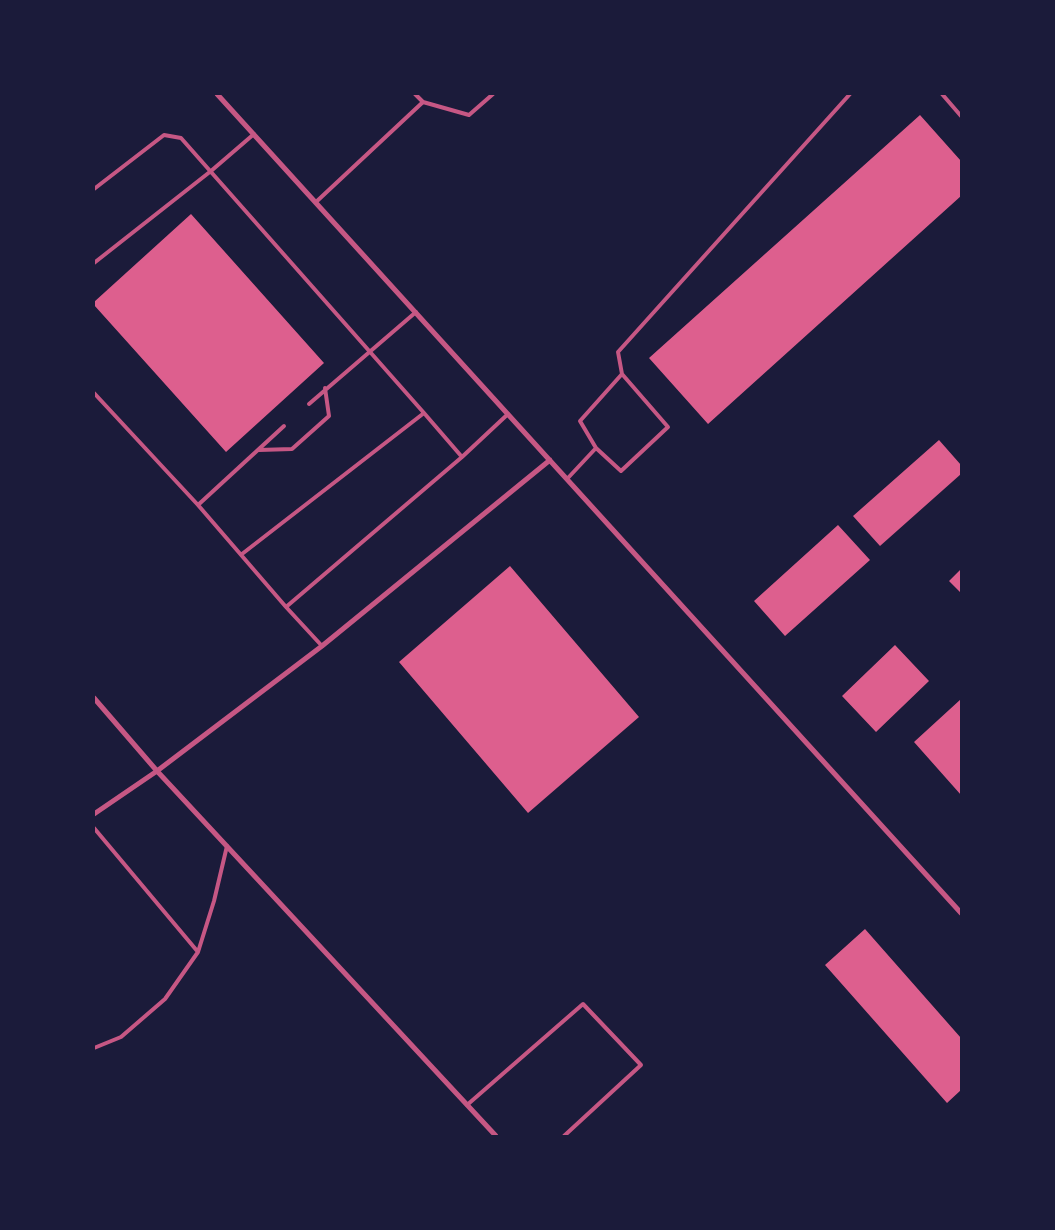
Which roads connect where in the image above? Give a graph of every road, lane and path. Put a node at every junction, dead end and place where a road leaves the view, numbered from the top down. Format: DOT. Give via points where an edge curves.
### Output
graph roads {
  1 [pos="217,94"];
  2 [pos="415,94"];
  3 [pos="493,94"];
  4 [pos="850,94"];
  5 [pos="942,94"];
  6 [pos="423,102"];
  7 [pos="961,116"];
  8 [pos="254,134"];
  9 [pos="211,171"];
  10 [pos="94,189"];
  11 [pos="316,202"];
  12 [pos="94,263"];
  13 [pos="416,312"];
  14 [pos="370,351"];
  15 [pos="622,374"];
  16 [pos="325,388"];
  17 [pos="94,393"];
  18 [pos="309,404"];
  19 [pos="424,413"];
  20 [pos="508,414"];
  21 [pos="284,426"];
  22 [pos="596,448"];
  23 [pos="259,450"];
  24 [pos="462,457"];
  25 [pos="550,460"];
  26 [pos="567,479"];
  27 [pos="198,505"];
  28 [pos="242,554"];
  29 [pos="286,606"];
  30 [pos="322,646"];
  31 [pos="94,698"];
  32 [pos="157,771"];
  33 [pos="94,814"];
  34 [pos="94,828"];
  35 [pos="227,846"];
  36 [pos="961,913"];
  37 [pos="198,952"];
  38 [pos="94,1048"];
  39 [pos="467,1105"];
  40 [pos="496,1136"];
  41 [pos="564,1136"];
  1 -- 8 [label="street"];
  2 -- 6 [label="lane"];
  3 -- 6 [label="lane" via="469,115"];
  4 -- 15 [label="lane" via="618,352"];
  5 -- 7 [label="lane"];
  6 -- 11 [label="lane"];
  8 -- 9 [label="lane"];
  8 -- 11 [label="street"];
  9 -- 10 [label="lane" via="181,138 164,135"];
  9 -- 12 [label="lane"];
  9 -- 14 [label="lane"];
  11 -- 13 [label="street"];
  13 -- 14 [label="lane"];
  13 -- 20 [label="street"];
  14 -- 16 [label="lane"];
  14 -- 19 [label="lane"];
  15 -- 22 [label="lane" via="580,421"];
  15 -- 22 [label="lane" via="668,427 621,471"];
  16 -- 18 [label="lane"];
  16 -- 23 [label="lane" via="329,416 292,449"];
  17 -- 27 [label="lane"];
  19 -- 24 [label="lane"];
  19 -- 28 [label="lane"];
  20 -- 24 [label="lane"];
  20 -- 25 [label="street"];
  21 -- 23 [label="lane"];
  22 -- 26 [label="lane"];
  23 -- 27 [label="lane"];
  24 -- 29 [label="lane"];
  25 -- 26 [label="street"];
  25 -- 30 [label="street"];
  26 -- 36 [label="street"];
  27 -- 28 [label="lane"];
  28 -- 29 [label="lane"];
  29 -- 30 [label="lane"];
  30 -- 32 [label="street"];
  31 -- 32 [label="street"];
  32 -- 33 [label="street"];
  32 -- 35 [label="street"];
  34 -- 37 [label="lane"];
  35 -- 37 [label="lane"];
  35 -- 39 [label="street"];
  37 -- 38 [label="lane" via="164,999 121,1037"];
  39 -- 40 [label="street"];
  39 -- 41 [label="lane" via="583,1004 641,1065"];
}
